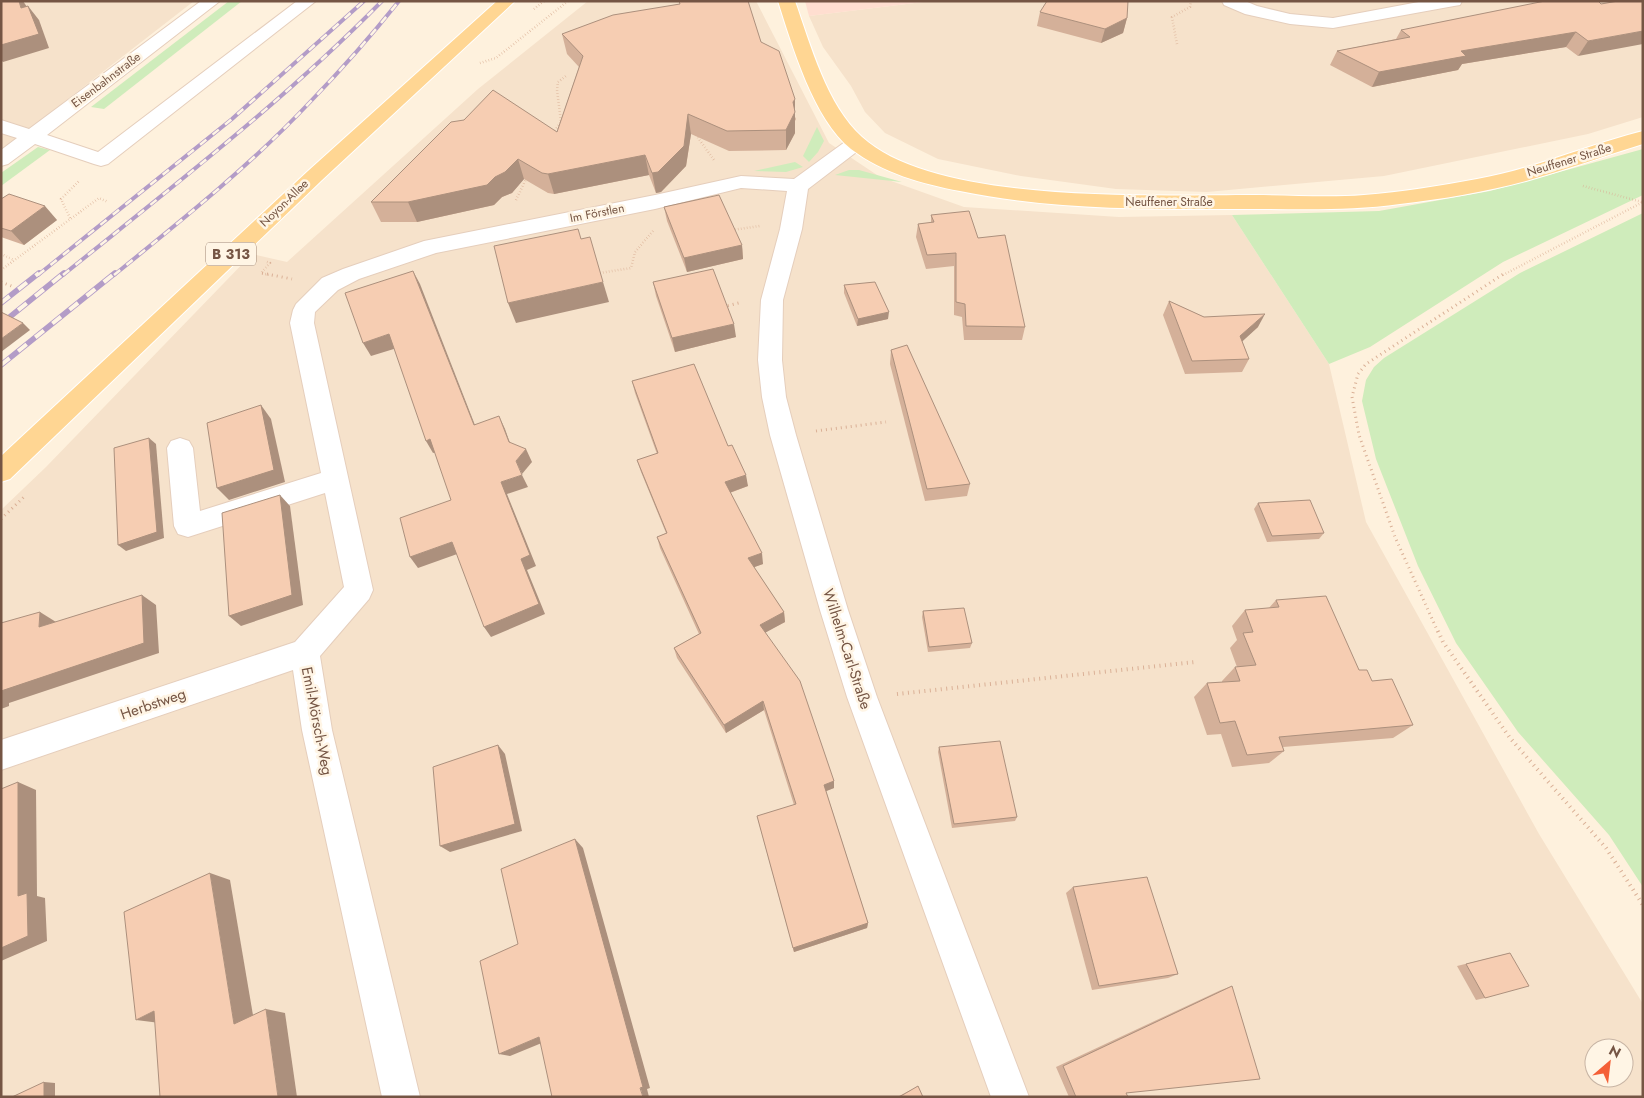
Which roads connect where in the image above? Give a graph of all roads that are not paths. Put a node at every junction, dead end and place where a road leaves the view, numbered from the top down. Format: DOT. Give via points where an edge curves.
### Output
graph roads {
  1 [pos="212,1"];
  2 [pos="308,1"];
  3 [pos="507,1"];
  4 [pos="786,1"];
  5 [pos="1230,1"];
  6 [pos="1454,1"];
  7 [pos="1,126"];
  8 [pos="31,137"];
  9 [pos="1643,137"];
  10 [pos="856,143"];
  11 [pos="3,156"];
  12 [pos="798,186"];
  13 [pos="330,284"];
  14 [pos="180,448"];
  15 [pos="1,472"];
  16 [pos="334,478"];
  17 [pos="305,652"];
  18 [pos="1,755"];
  19 [pos="401,1097"];
  20 [pos="1010,1097"];
  1 -- 8 [label="street, Eisenbahnstraße"];
  2 -- 8 [label="street" via="101,160"];
  3 -- 15 [label="main road, Noyon-Allee / B 313" via="412,84"];
  4 -- 10 [label="main road, Neuffener Straße" via="823,95 842,130"];
  5 -- 6 [label="street" via="1251,10 1290,19 1333,22"];
  7 -- 8 [label="street"];
  8 -- 11 [label="street, Eisenbahnstraße"];
  9 -- 10 [label="main road, Neuffener Straße" via="1535,172 1481,185 1373,201 1148,204 1014,194 946,183 883,160"];
  10 -- 12 [label="street"];
  12 -- 13 [label="street, Im Förstlen" via="741,182 432,246"];
  12 -- 20 [label="street, Wilhelm-Carl-Straße" via="791,229 772,300 770,360 774,397 862,698"];
  13 -- 16 [label="street, Emil-Mörsch-Weg" via="304,310 302,322"];
  14 -- 16 [label="street" via="188,526"];
  16 -- 17 [label="street, Emil-Mörsch-Weg" via="359,590"];
  17 -- 18 [label="street, Herbstweg"];
  17 -- 19 [label="street, Emil-Mörsch-Weg" via="317,730"];
}
